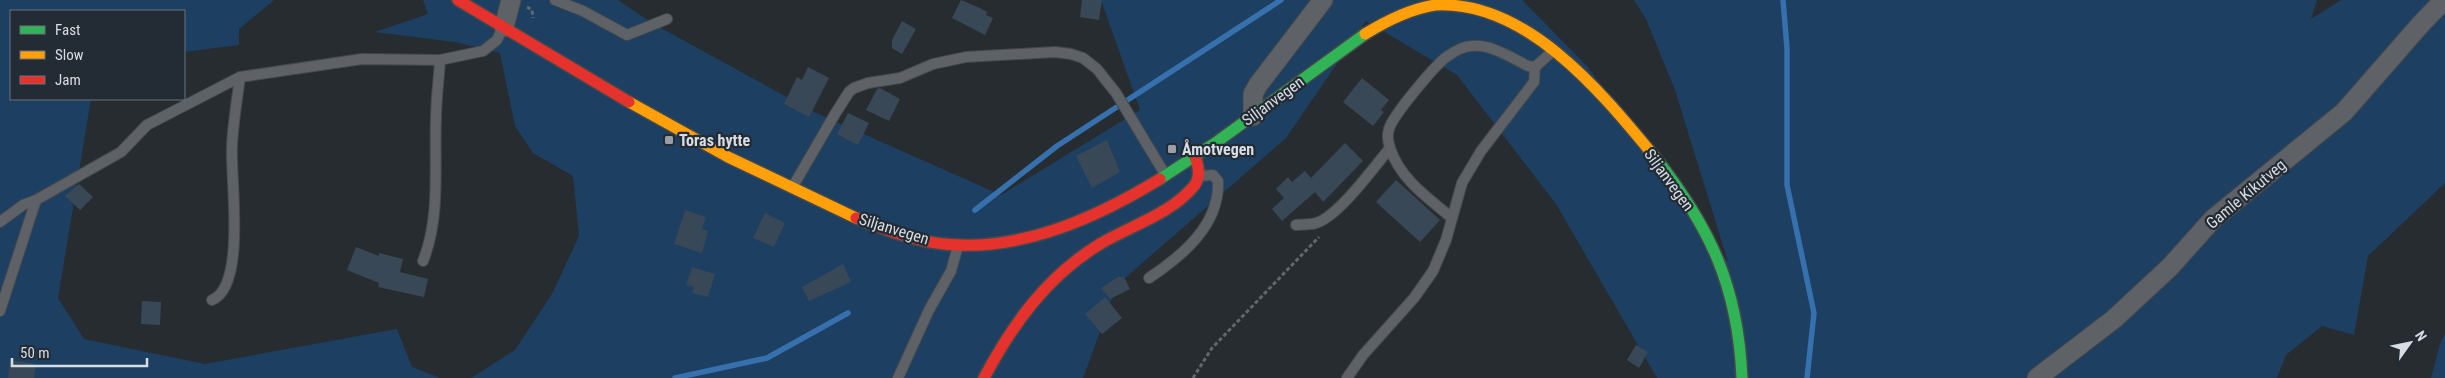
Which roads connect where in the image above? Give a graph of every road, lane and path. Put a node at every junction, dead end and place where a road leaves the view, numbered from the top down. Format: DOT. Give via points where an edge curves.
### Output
graph roads {
  1 [pos="458,0"];
  2 [pos="511,0"];
  3 [pos="555,0"];
  4 [pos="1323,0"];
  5 [pos="2444,0"];
  6 [pos="667,19"];
  7 [pos="504,27"];
  8 [pos="1555,49"];
  9 [pos="440,60"];
  10 [pos="1535,67"];
  11 [pos="240,77"];
  12 [pos="1253,116"];
  13 [pos="1390,148"];
  14 [pos="1195,157"];
  15 [pos="1166,176"];
  16 [pos="1198,176"];
  17 [pos="792,189"];
  18 [pos="36,200"];
  19 [pos="1327,218"];
  20 [pos="1452,218"];
  21 [pos="0,222"];
  22 [pos="1296,225"];
  23 [pos="958,245"];
  24 [pos="424,261"];
  25 [pos="1149,278"];
  26 [pos="212,300"];
  27 [pos="0,311"];
  28 [pos="898,378"];
  29 [pos="984,378"];
  30 [pos="1193,378"];
  31 [pos="1347,378"];
  32 [pos="1742,378"];
  33 [pos="2037,378"];
  1 -- 7 [label="main road, Siljanvegen"];
  2 -- 7 [label="street"];
  3 -- 6 [label="lane" via="627,35"];
  4 -- 12 [label="street" via="1258,85 1253,94"];
  5 -- 33 [label="street, Gamle Kikutveg" via="2344,112 2213,218 2170,267 2114,319"];
  7 -- 9 [label="lane" via="498,40 483,51"];
  7 -- 17 [label="main road, Siljanvegen" via="666,123"];
  8 -- 10 [label="lane"];
  8 -- 12 [label="main road, Siljanvegen" via="1526,27 1494,11 1456,5 1425,8 1393,19 1354,41"];
  8 -- 32 [label="main road, Siljanvegen" via="1585,78 1663,168 1716,252 1734,301"];
  9 -- 11 [label="lane" via="362,59"];
  9 -- 24 [label="lane" via="436,183 429,247"];
  10 -- 13 [label="lane" via="1488,47 1456,50 1443,60 1393,119 1388,130"];
  10 -- 20 [label="lane" via="1534,82 1471,166 1457,196"];
  11 -- 18 [label="lane" via="147,125 121,152"];
  11 -- 26 [label="lane" via="232,147 233,245 224,290"];
  12 -- 14 [label="main road, Siljanvegen"];
  13 -- 19 [label="lane"];
  13 -- 20 [label="lane" via="1408,178"];
  14 -- 15 [label="main road, Siljanvegen"];
  14 -- 16 [label="main road"];
  15 -- 17 [label="lane" via="1116,93 1097,69 1083,58 1055,52 966,57 933,64 900,78 868,82 854,88 835,114"];
  15 -- 23 [label="main road, Siljanvegen" via="1106,210 1056,231 1007,243"];
  16 -- 25 [label="lane" via="1213,175 1218,182 1219,190 1211,215 1203,231 1184,252"];
  16 -- 29 [label="main road" via="1187,192 1061,271 1027,306"];
  17 -- 23 [label="main road, Siljanvegen" via="891,231"];
  18 -- 21 [label="lane" via="23,205"];
  18 -- 27 [label="lane"];
  19 -- 22 [label="lane"];
  19 -- 30 [label="path" via="1320,236 1212,348"];
  20 -- 31 [label="lane" via="1440,257 1424,285 1379,335"];
  23 -- 28 [label="lane" via="951,271"];
}
